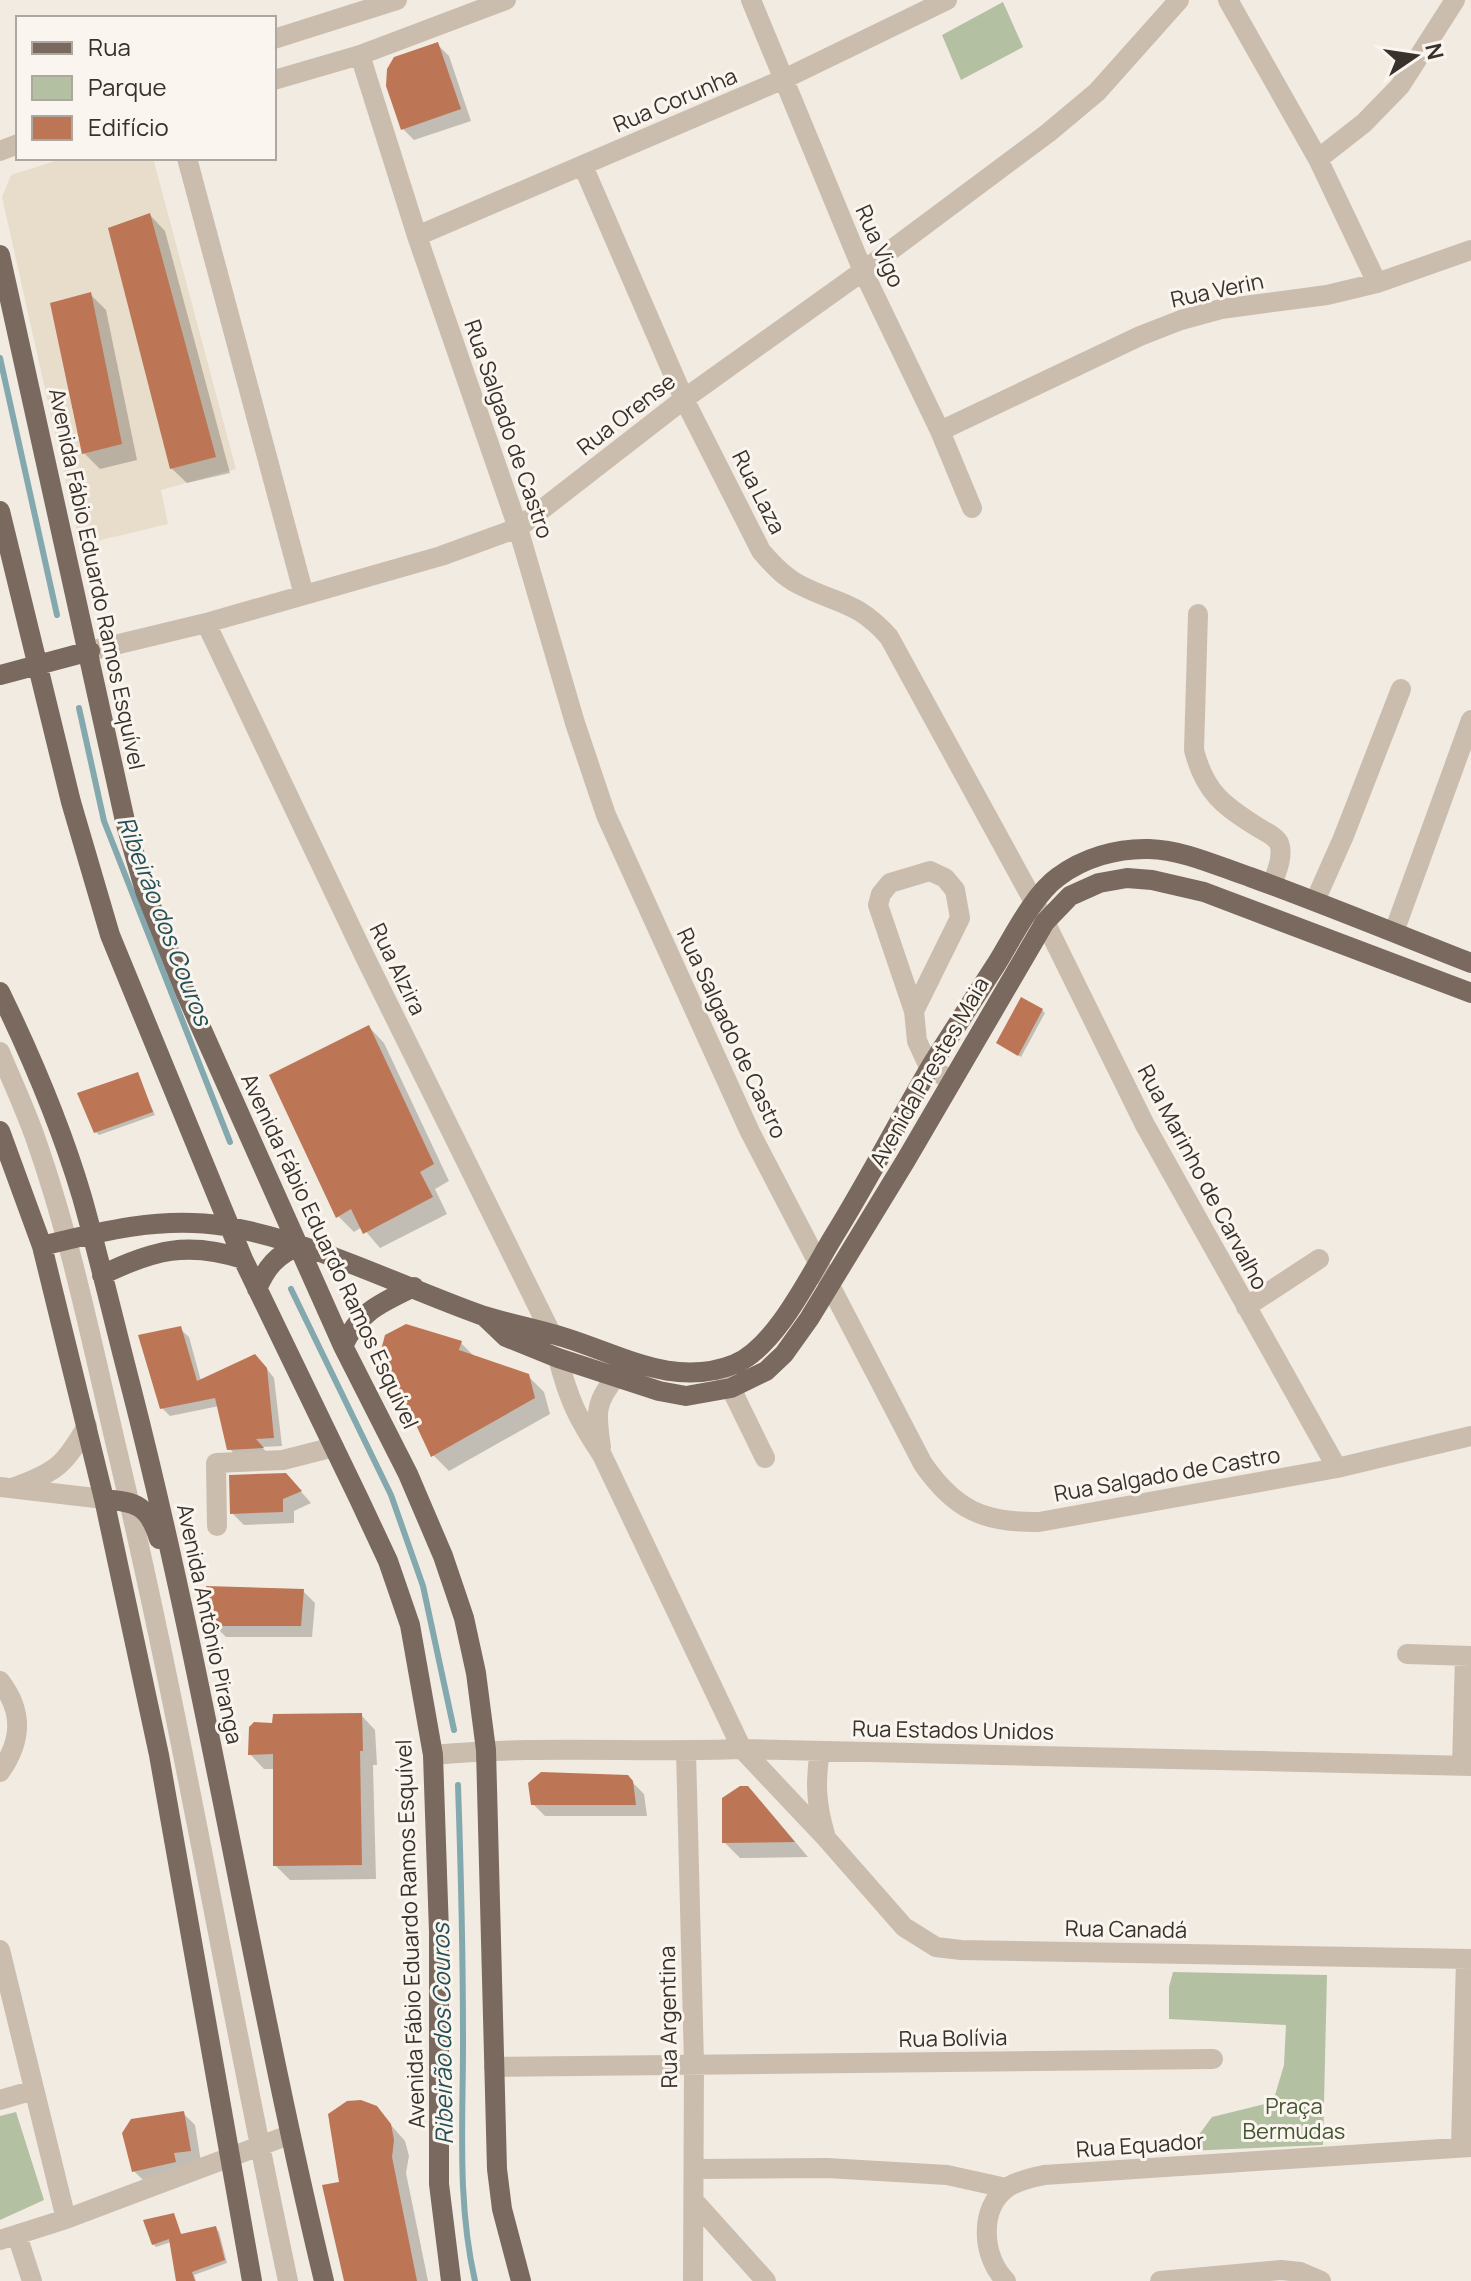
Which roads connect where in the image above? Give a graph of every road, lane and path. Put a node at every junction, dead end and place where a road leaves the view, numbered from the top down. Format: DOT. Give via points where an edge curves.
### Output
graph roads {
  1 [pos="397,0"];
  2 [pos="506,0"];
  3 [pos="751,0"];
  4 [pos="947,0"];
  5 [pos="1179,0"];
  6 [pos="1228,0"];
  7 [pos="1455,0"];
  8 [pos="276,38"];
  9 [pos="360,55"];
  10 [pos="276,79"];
  11 [pos="784,79"];
  12 [pos="1318,159"];
  13 [pos="188,160"];
  14 [pos="583,166"];
  15 [pos="417,236"];
  16 [pos="1471,250"];
  17 [pos="0,255"];
  18 [pos="863,271"];
  19 [pos="1377,283"];
  20 [pos="684,399"];
  21 [pos="940,431"];
  22 [pos="972,508"];
  23 [pos="0,511"];
  24 [pos="518,528"];
  25 [pos="304,595"];
  26 [pos="1198,614"];
  27 [pos="206,623"];
  28 [pos="90,651"];
  29 [pos="36,665"];
  30 [pos="0,675"];
  31 [pos="1401,689"];
  32 [pos="1471,720"];
  33 [pos="1272,885"];
  34 [pos="1315,901"];
  35 [pos="1035,904"];
  36 [pos="1045,922"];
  37 [pos="1394,932"];
  38 [pos="1471,963"];
  39 [pos="0,992"];
  40 [pos="1471,993"];
  41 [pos="914,1011"];
  42 [pos="0,1052"];
  43 [pos="930,1069"];
  44 [pos="952,1080"];
  45 [pos="0,1131"];
  46 [pos="230,1227"];
  47 [pos="92,1234"];
  48 [pos="67,1240"];
  49 [pos="42,1246"];
  50 [pos="299,1246"];
  51 [pos="243,1259"];
  52 [pos="1319,1259"];
  53 [pos="818,1262"];
  54 [pos="102,1275"];
  55 [pos="829,1283"];
  56 [pos="414,1287"];
  57 [pos="257,1289"];
  58 [pos="1246,1307"];
  59 [pos="484,1316"];
  60 [pos="551,1333"];
  61 [pos="583,1343"];
  62 [pos="343,1346"];
  63 [pos="558,1358"];
  64 [pos="721,1369"];
  65 [pos="617,1376"];
  66 [pos="731,1388"];
  67 [pos="87,1426"];
  68 [pos="1471,1436"];
  69 [pos="334,1447"];
  70 [pos="602,1455"];
  71 [pos="765,1458"];
  72 [pos="1337,1468"];
  73 [pos="6,1488"];
  74 [pos="104,1499"];
  75 [pos="129,1502"];
  76 [pos="217,1526"];
  77 [pos="182,1603"];
  78 [pos="1407,1654"];
  79 [pos="1468,1656"];
  80 [pos="0,1681"];
  81 [pos="742,1749"];
  82 [pos="486,1750"];
  83 [pos="686,1751"];
  84 [pos="820,1751"];
  85 [pos="433,1755"];
  86 [pos="1467,1766"];
  87 [pos="0,1772"];
  88 [pos="826,1838"];
  89 [pos="1468,1959"];
  90 [pos="1,1963"];
  91 [pos="1213,2059"];
  92 [pos="694,2064"];
  93 [pos="494,2067"];
  94 [pos="34,2090"];
  95 [pos="0,2100"];
  96 [pos="289,2135"];
  97 [pos="259,2147"];
  98 [pos="1466,2147"];
  99 [pos="231,2157"];
  100 [pos="694,2169"];
  101 [pos="1006,2188"];
  102 [pos="694,2201"];
  103 [pos="66,2219"];
  104 [pos="8,2238"];
  105 [pos="518,2272"];
  106 [pos="32,2281"];
  107 [pos="252,2281"];
  108 [pos="288,2281"];
  109 [pos="324,2281"];
  110 [pos="451,2281"];
  111 [pos="536,2281"];
  112 [pos="693,2281"];
  113 [pos="766,2281"];
  114 [pos="1006,2281"];
  115 [pos="1160,2281"];
  116 [pos="1321,2281"];
  1 -- 8 [label="street"];
  2 -- 9 [label="street"];
  3 -- 11 [label="street, Rua Vigo"];
  4 -- 11 [label="street, Rua Corunha"];
  5 -- 18 [label="street, Rua Orense" via="1097,92"];
  6 -- 12 [label="street"];
  7 -- 12 [label="street" via="1400,86"];
  9 -- 10 [label="street"];
  9 -- 15 [label="street, Rua Salgado de Castro"];
  11 -- 14 [label="street, Rua Corunha"];
  11 -- 18 [label="street, Rua Vigo"];
  12 -- 19 [label="street"];
  13 -- 25 [label="street"];
  14 -- 15 [label="street, Rua Corunha"];
  14 -- 20 [label="street, Rua Laza"];
  15 -- 24 [label="street, Rua Salgado de Castro"];
  16 -- 19 [label="street, Rua Verin"];
  17 -- 28 [label="main road, Avenida Fábio Eduardo Ramos Esquível"];
  18 -- 20 [label="street, Rua Orense"];
  18 -- 21 [label="street, Rua Vigo"];
  19 -- 21 [label="street, Rua Verin" via="1181,320"];
  20 -- 24 [label="street, Rua Orense"];
  20 -- 35 [label="street, Rua Laza" via="761,551 797,584 852,605 889,637"];
  21 -- 22 [label="street, Rua Vigo"];
  23 -- 29 [label="main road, Avenida Fábio Eduardo Ramos Esquível"];
  24 -- 25 [label="street, Rua Orense"];
  24 -- 53 [label="street, Rua Salgado de Castro" via="606,815 750,1132"];
  25 -- 27 [label="street, Rua Orense"];
  26 -- 33 [label="street" via="1194,750 1199,770 1228,808 1279,844"];
  27 -- 28 [label="street, Rua Orense"];
  27 -- 60 [label="street, Rua Alzira"];
  28 -- 29 [label="main road, Rua Orense"];
  28 -- 50 [label="main road, Avenida Fábio Eduardo Ramos Esquível" via="145,891"];
  29 -- 30 [label="main road, Rua Orense"];
  29 -- 46 [label="main road, Avenida Fábio Eduardo Ramos Esquível" via="110,935"];
  31 -- 34 [label="street"];
  32 -- 37 [label="street"];
  33 -- 34 [label="main road, Avenida Prestes Maia"];
  33 -- 35 [label="main road, Avenida Prestes Maia" via="1181,853 1121,851 1091,858 1055,878"];
  34 -- 37 [label="main road, Avenida Prestes Maia"];
  35 -- 36 [label="street, Rua Marinho de Carvalho"];
  35 -- 43 [label="main road, Avenida Prestes Maia"];
  36 -- 40 [label="main road, Avenida Prestes Maia" via="1070,896 1099,883 1152,880 1204,892"];
  36 -- 44 [label="main road, Avenida Prestes Maia"];
  36 -- 58 [label="street, Rua Marinho de Carvalho" via="1145,1125"];
  37 -- 38 [label="main road, Avenida Prestes Maia"];
  39 -- 47 [label="main road, Avenida Antônio Piranga" via="54,1114"];
  41 -- 41 [label="street" via="960,918 955,890 930,871 890,883 878,905"];
  41 -- 43 [label="street" via="917,1041"];
  42 -- 48 [label="street" via="36,1140"];
  43 -- 44 [label="street"];
  43 -- 53 [label="main road, Avenida Prestes Maia"];
  44 -- 55 [label="main road, Avenida Prestes Maia"];
  45 -- 49 [label="main road"];
  46 -- 47 [label="main road, Avenida Prestes Maia" via="171,1222"];
  46 -- 50 [label="main road, Avenida Prestes Maia"];
  46 -- 51 [label="main road, Avenida Fábio Eduardo Ramos Esquível"];
  47 -- 48 [label="main road, Avenida Prestes Maia"];
  47 -- 54 [label="main road, Avenida Antônio Piranga"];
  48 -- 49 [label="main road, Avenida Prestes Maia"];
  48 -- 75 [label="street"];
  49 -- 67 [label="main road"];
  50 -- 56 [label="main road, Avenida Prestes Maia"];
  50 -- 57 [label="main road" via="272,1263"];
  50 -- 62 [label="main road, Avenida Fábio Eduardo Ramos Esquível"];
  51 -- 54 [label="main road" via="219,1251 172,1249"];
  51 -- 57 [label="main road, Avenida Fábio Eduardo Ramos Esquível"];
  52 -- 58 [label="street"];
  53 -- 55 [label="street, Rua Salgado de Castro"];
  53 -- 64 [label="main road, Avenida Prestes Maia" via="763,1345"];
  54 -- 77 [label="main road, Avenida Antônio Piranga"];
  55 -- 66 [label="main road, Avenida Prestes Maia" via="784,1354 766,1371"];
  55 -- 72 [label="street, Rua Salgado de Castro" via="923,1464 939,1487 981,1516 1039,1522"];
  56 -- 59 [label="main road, Avenida Prestes Maia"];
  56 -- 62 [label="main road" via="367,1312"];
  57 -- 69 [label="main road, Avenida Fábio Eduardo Ramos Esquível"];
  58 -- 72 [label="street, Rua Marinho de Carvalho"];
  59 -- 60 [label="main road, Avenida Prestes Maia"];
  59 -- 63 [label="main road, Avenida Prestes Maia" via="506,1337"];
  60 -- 61 [label="main road, Avenida Prestes Maia"];
  61 -- 63 [label="main road" via="565,1349"];
  61 -- 64 [label="main road, Avenida Prestes Maia" via="678,1373"];
  62 -- 82 [label="main road, Avenida Fábio Eduardo Ramos Esquível" via="443,1556 464,1618"];
  63 -- 65 [label="main road, Avenida Prestes Maia"];
  63 -- 70 [label="street" via="577,1417"];
  64 -- 66 [label="street"];
  65 -- 66 [label="main road, Avenida Prestes Maia" via="686,1396"];
  65 -- 70 [label="street" via="598,1407"];
  66 -- 71 [label="street"];
  67 -- 73 [label="street" via="59,1466"];
  67 -- 74 [label="main road"];
  68 -- 72 [label="street, Rua Salgado de Castro"];
  69 -- 76 [label="street" via="283,1460 216,1463"];
  69 -- 85 [label="main road, Avenida Fábio Eduardo Ramos Esquível" via="404,1607"];
  70 -- 81 [label="street"];
  73 -- 74 [label="street"];
  74 -- 75 [label="main road"];
  74 -- 99 [label="main road" via="159,1755"];
  75 -- 77 [label="main road" via="149,1516"];
  75 -- 97 [label="street"];
  77 -- 96 [label="main road, Avenida Antônio Piranga"];
  78 -- 79 [label="street"];
  79 -- 86 [label="street"];
  80 -- 87 [label="street" via="11,1695 18,1735"];
  81 -- 83 [label="street, Rua Estados Unidos"];
  81 -- 84 [label="street, Rua Estados Unidos"];
  81 -- 88 [label="street, Rua Canadá"];
  82 -- 83 [label="street, Rua Estados Unidos"];
  82 -- 85 [label="street, Rua Estados Unidos"];
  82 -- 93 [label="main road, Avenida Fábio Eduardo Ramos Esquível"];
  83 -- 92 [label="street, Rua Argentina"];
  84 -- 86 [label="street, Rua Estados Unidos"];
  84 -- 88 [label="street, Rua Canadá" via="815,1784"];
  85 -- 110 [label="main road, Avenida Fábio Eduardo Ramos Esquível" via="439,2184"];
  88 -- 89 [label="street, Rua Canadá" via="904,1927 936,1947"];
  89 -- 98 [label="street"];
  90 -- 94 [label="street"];
  91 -- 92 [label="street, Rua Bolívia"];
  92 -- 93 [label="street, Rua Bolívia"];
  92 -- 100 [label="street, Rua Argentina"];
  93 -- 105 [label="main road, Avenida Fábio Eduardo Ramos Esquível" via="497,2169"];
  94 -- 95 [label="street"];
  94 -- 103 [label="street"];
  96 -- 97 [label="street"];
  96 -- 109 [label="main road, Avenida Antônio Piranga"];
  97 -- 99 [label="street"];
  97 -- 108 [label="street"];
  98 -- 101 [label="street, Rua Equador" via="1044,2175"];
  99 -- 103 [label="street"];
  99 -- 107 [label="main road"];
  100 -- 101 [label="street" via="857,2169 947,2175"];
  100 -- 102 [label="street, Rua Argentina"];
  101 -- 114 [label="street" via="992,2207 987,2240 993,2267"];
  102 -- 112 [label="street, Rua Argentina"];
  102 -- 113 [label="street"];
  103 -- 104 [label="street"];
  104 -- 106 [label="street"];
  105 -- 111 [label="street"];
  115 -- 116 [label="street" via="1281,2270"];
}
